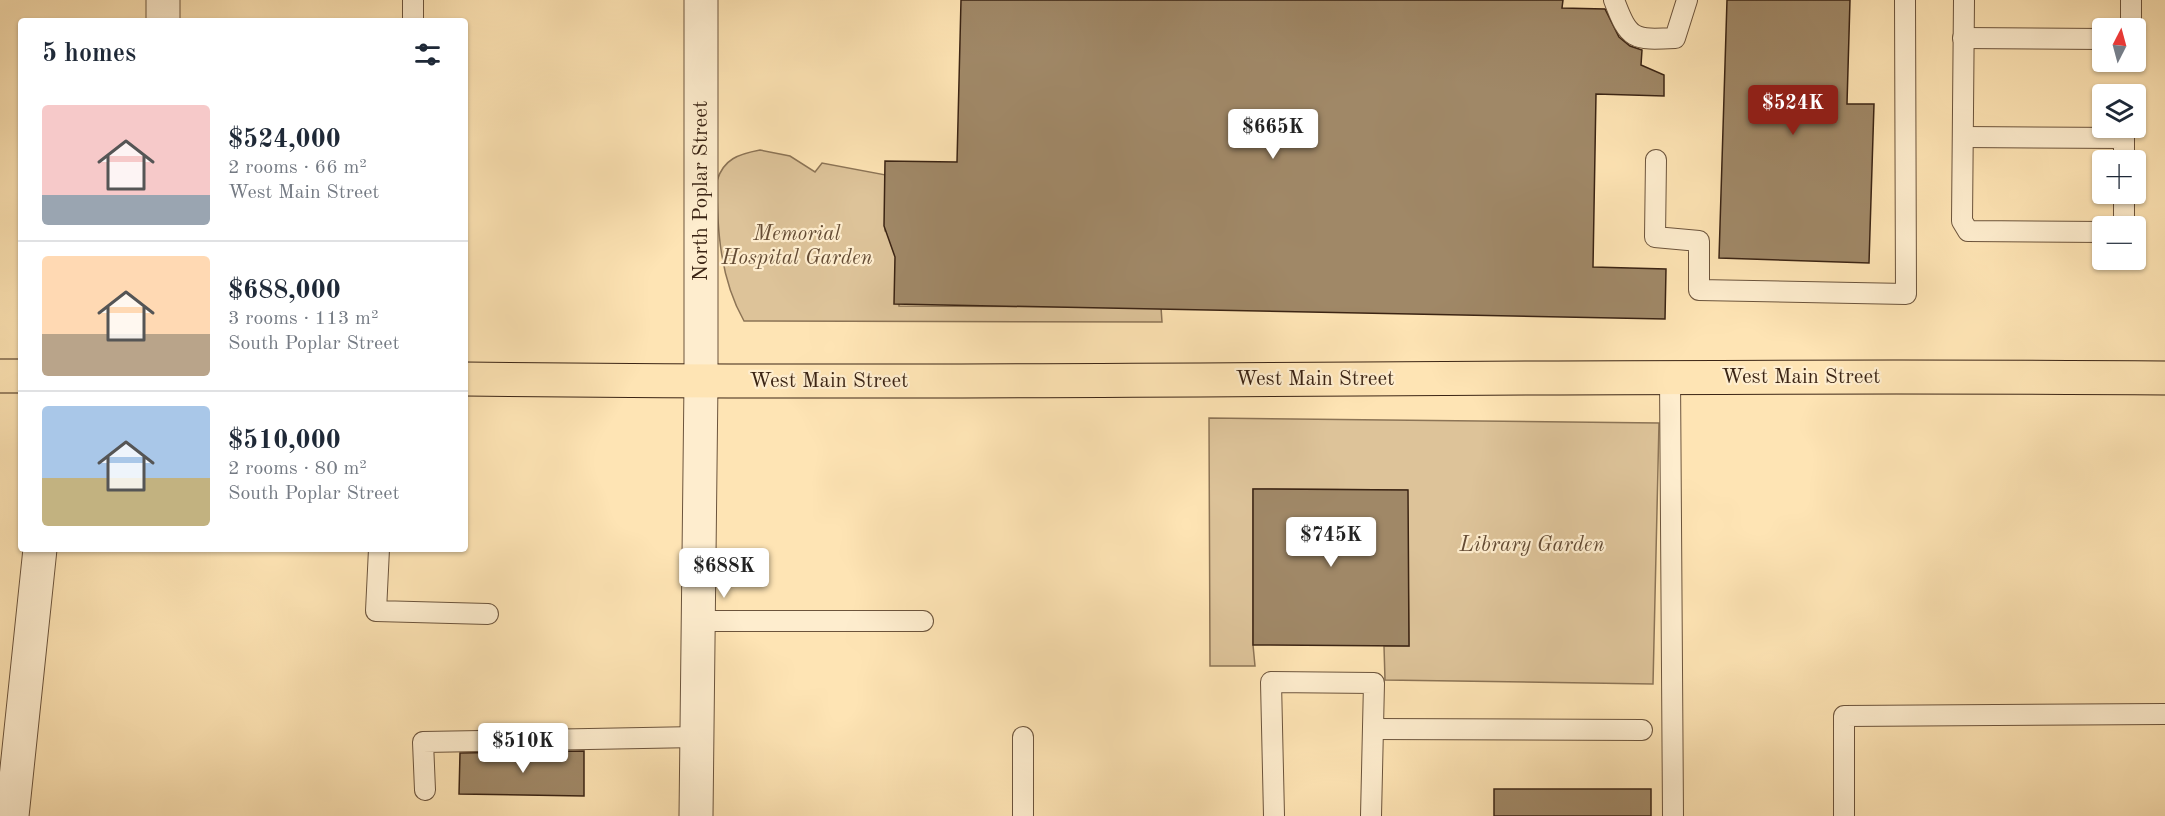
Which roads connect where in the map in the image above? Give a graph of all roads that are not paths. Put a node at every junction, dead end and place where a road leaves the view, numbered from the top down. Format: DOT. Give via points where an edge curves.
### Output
graph roads {
  1 [pos="163,0"];
  2 [pos="413,0"];
  3 [pos="701,0"];
  4 [pos="1614,0"];
  5 [pos="1687,0"];
  6 [pos="1905,0"];
  7 [pos="1964,0"];
  8 [pos="2132,0"];
  9 [pos="163,18"];
  10 [pos="413,18"];
  11 [pos="2131,18"];
  12 [pos="1963,38"];
  13 [pos="2092,39"];
  14 [pos="1963,137"];
  15 [pos="2124,150"];
  16 [pos="1656,160"];
  17 [pos="2092,232"];
  18 [pos="0,376"];
  19 [pos="18,376"];
  20 [pos="1670,377"];
  21 [pos="2165,378"];
  22 [pos="468,379"];
  23 [pos="701,382"];
  24 [pos="40,552"];
  25 [pos="379,552"];
  26 [pos="488,614"];
  27 [pos="699,621"];
  28 [pos="923,621"];
  29 [pos="2165,714"];
  30 [pos="1373,729"];
  31 [pos="1642,730"];
  32 [pos="697,737"];
  33 [pos="1023,737"];
  34 [pos="425,790"];
  35 [pos="12,816"];
  36 [pos="696,816"];
  37 [pos="1023,816"];
  38 [pos="1274,816"];
  39 [pos="1371,816"];
  40 [pos="1672,816"];
  41 [pos="1844,816"];
  1 -- 9 [label="street"];
  2 -- 10 [label="lane"];
  3 -- 23 [label="street, North Poplar Street"];
  4 -- 5 [label="lane" via="1625,29 1644,40 1675,38"];
  6 -- 16 [label="lane" via="1905,294 1699,290 1699,241 1655,237"];
  7 -- 12 [label="lane"];
  8 -- 11 [label="lane"];
  12 -- 13 [label="lane"];
  12 -- 14 [label="lane"];
  14 -- 15 [label="lane" via="2124,138"];
  14 -- 17 [label="lane" via="1962,221 1968,231"];
  18 -- 19 [label="highway"];
  20 -- 21 [label="highway, West Main Street"];
  20 -- 23 [label="highway, West Main Street"];
  20 -- 40 [label="lane"];
  22 -- 23 [label="highway, West Main Street"];
  23 -- 27 [label="street, North Poplar Street"];
  24 -- 35 [label="street"];
  25 -- 26 [label="lane" via="376,610"];
  27 -- 28 [label="lane"];
  27 -- 32 [label="street, North Poplar Street"];
  29 -- 41 [label="lane" via="1844,716"];
  30 -- 31 [label="lane"];
  30 -- 38 [label="lane" via="1374,682 1271,682"];
  30 -- 39 [label="lane"];
  32 -- 34 [label="lane" via="423,742"];
  32 -- 36 [label="street, North Poplar Street"];
  33 -- 37 [label="lane"];
}
